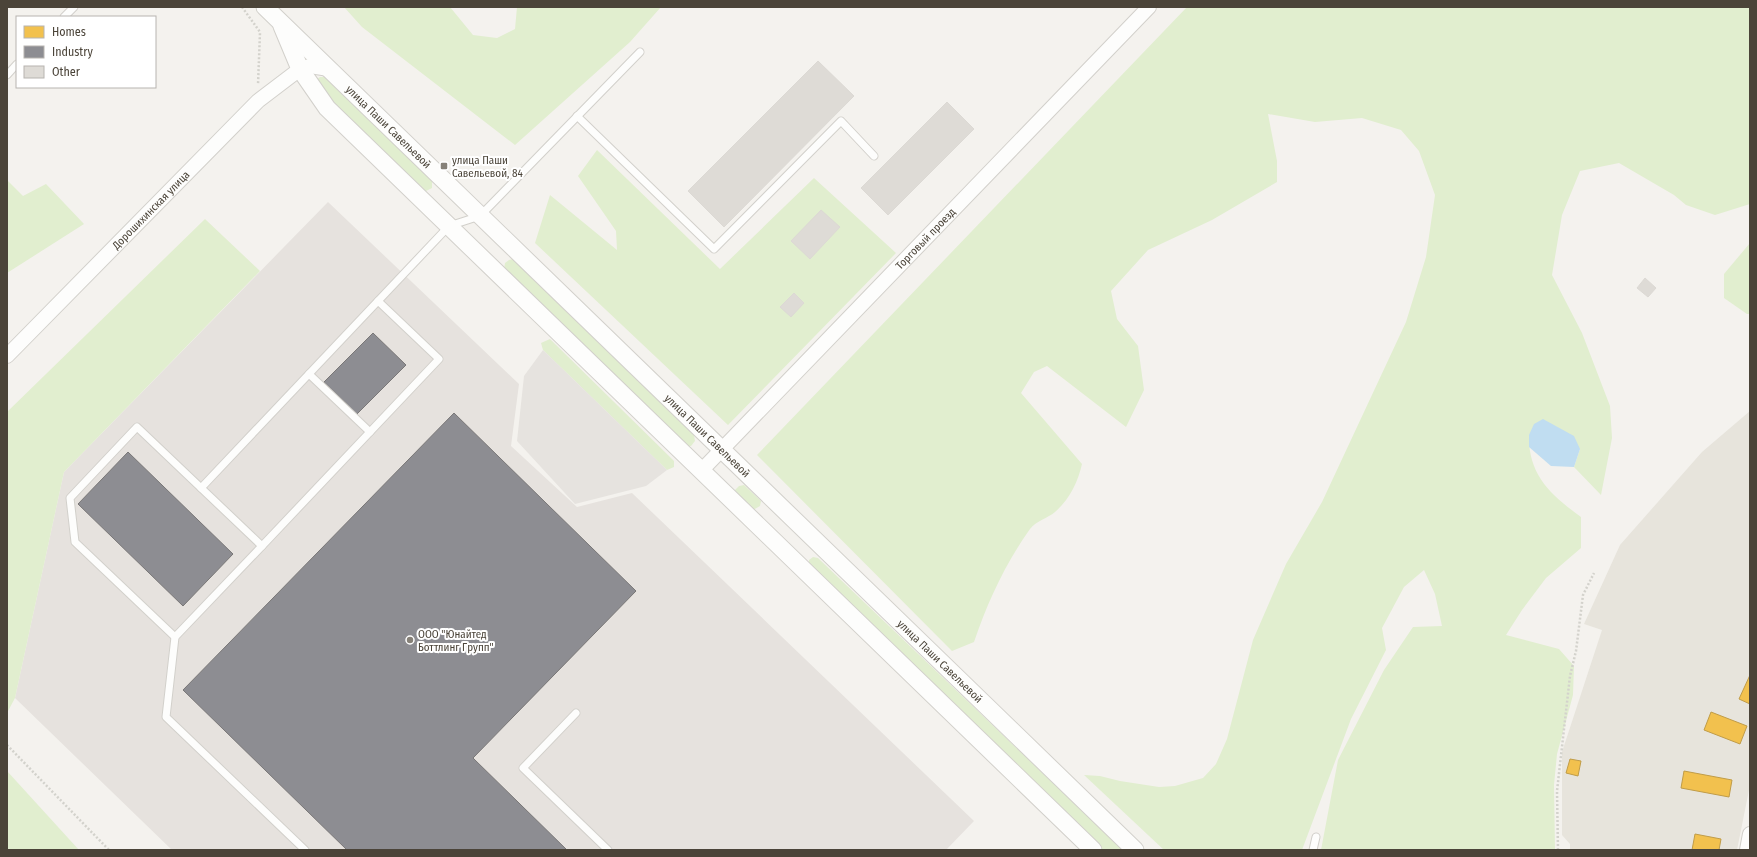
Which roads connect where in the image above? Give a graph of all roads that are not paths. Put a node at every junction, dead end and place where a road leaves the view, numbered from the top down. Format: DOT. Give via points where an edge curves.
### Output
graph roads {
  1 [pos="74,7"];
  2 [pos="265,7"];
  3 [pos="1149,7"];
  4 [pos="65,16"];
  5 [pos="280,22"];
  6 [pos="304,45"];
  7 [pos="640,52"];
  8 [pos="16,65"];
  9 [pos="300,69"];
  10 [pos="329,69"];
  11 [pos="7,74"];
  12 [pos="577,116"];
  13 [pos="874,156"];
  14 [pos="480,216"];
  15 [pos="449,226"];
  16 [pos="378,301"];
  17 [pos="7,356"];
  18 [pos="309,374"];
  19 [pos="370,432"];
  20 [pos="722,450"];
  21 [pos="701,471"];
  22 [pos="201,488"];
  23 [pos="262,546"];
  24 [pos="175,637"];
  25 [pos="576,713"];
  26 [pos="1750,834"];
  27 [pos="1316,837"];
  28 [pos="304,850"];
  29 [pos="608,850"];
  30 [pos="1093,850"];
  31 [pos="1135,850"];
  32 [pos="1313,850"];
  33 [pos="1747,850"];
  1 -- 4 [label="lane"];
  2 -- 5 [label="street, улица Паши Савельевой"];
  3 -- 20 [label="street, Торговый проезд"];
  5 -- 6 [label="street, улица Паши Савельевой"];
  5 -- 9 [label="street, улица Паши Савельевой"];
  6 -- 9 [label="street" via="304,58"];
  6 -- 10 [label="street, улица Паши Савельевой"];
  7 -- 12 [label="lane"];
  8 -- 11 [label="lane"];
  9 -- 10 [label="street" via="310,66"];
  9 -- 15 [label="street, улица Паши Савельевой" via="327,108"];
  9 -- 17 [label="street, Дорошихинская улица" via="258,101"];
  10 -- 14 [label="street, улица Паши Савельевой"];
  12 -- 13 [label="lane" via="714,249 841,121"];
  12 -- 14 [label="lane"];
  14 -- 15 [label="lane"];
  14 -- 20 [label="street, улица Паши Савельевой"];
  15 -- 16 [label="lane"];
  15 -- 21 [label="street, улица Паши Савельевой"];
  16 -- 18 [label="lane"];
  16 -- 19 [label="lane" via="439,359"];
  18 -- 19 [label="lane"];
  18 -- 22 [label="lane"];
  19 -- 23 [label="lane"];
  20 -- 21 [label="street, Торговый проезд"];
  20 -- 31 [label="street, улица Паши Савельевой"];
  21 -- 30 [label="street, улица Паши Савельевой"];
  22 -- 23 [label="lane"];
  22 -- 24 [label="lane" via="137,427 70,498 75,542"];
  23 -- 24 [label="lane"];
  24 -- 28 [label="lane" via="166,718"];
  25 -- 29 [label="lane" via="523,768"];
  26 -- 33 [label="street"];
  27 -- 32 [label="lane"];
}
